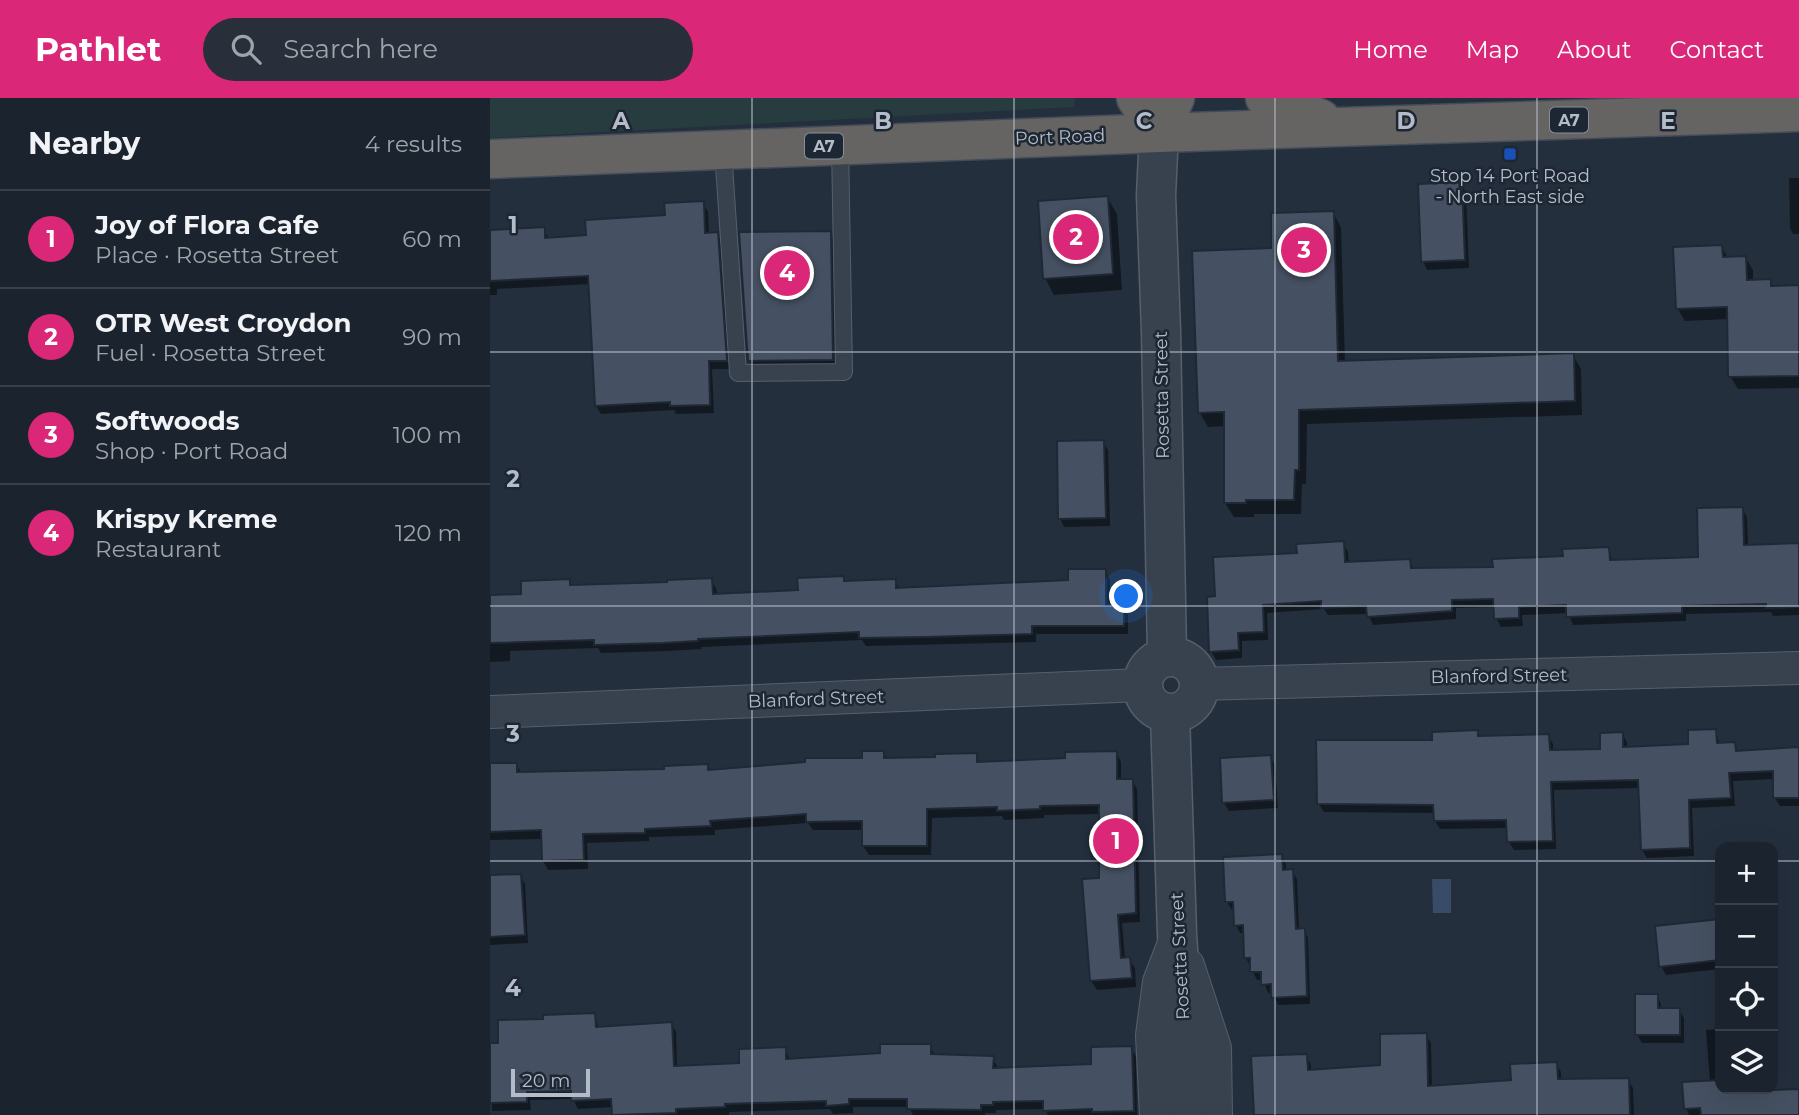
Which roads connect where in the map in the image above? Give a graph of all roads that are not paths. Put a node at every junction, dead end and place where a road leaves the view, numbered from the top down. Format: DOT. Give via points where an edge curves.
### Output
graph roads {
  1 [pos="1136,98"];
  2 [pos="1175,98"];
  3 [pos="1265,98"];
  4 [pos="1799,112"];
  5 [pos="1339,128"];
  6 [pos="1159,133"];
  7 [pos="840,145"];
  8 [pos="723,150"];
  9 [pos="490,159"];
  10 [pos="1167,656"];
  11 [pos="1799,668"];
  12 [pos="1200,684"];
  13 [pos="1142,685"];
  14 [pos="490,712"];
  15 [pos="1170,713"];
  16 [pos="1177,934"];
  17 [pos="1156,1115"];
  18 [pos="1189,1115"];
  19 [pos="1216,1115"];
  1 -- 6 [label="highway"];
  2 -- 6 [label="highway"];
  3 -- 5 [label="highway"];
  4 -- 5 [label="highway, Port Road / A7"];
  5 -- 6 [label="highway, Port Road / A7"];
  6 -- 7 [label="highway, Port Road / A7"];
  6 -- 10 [label="street, Rosetta Street" via="1156,195"];
  7 -- 8 [label="highway, Port Road / A7"];
  7 -- 8 [label="lane" via="844,372 738,373"];
  8 -- 9 [label="highway, Port Road / A7"];
  10 -- 12 [label="street" via="1191,664"];
  10 -- 13 [label="street" via="1148,667"];
  11 -- 12 [label="street, Blanford Street"];
  12 -- 15 [label="street" via="1193,703"];
  13 -- 14 [label="street, Blanford Street"];
  13 -- 15 [label="street" via="1149,704"];
  15 -- 16 [label="street, Rosetta Street"];
  16 -- 17 [label="street" via="1159,982 1152,1035"];
  16 -- 18 [label="street, Rosetta Street"];
  16 -- 19 [label="street" via="1215,1048"];
}
